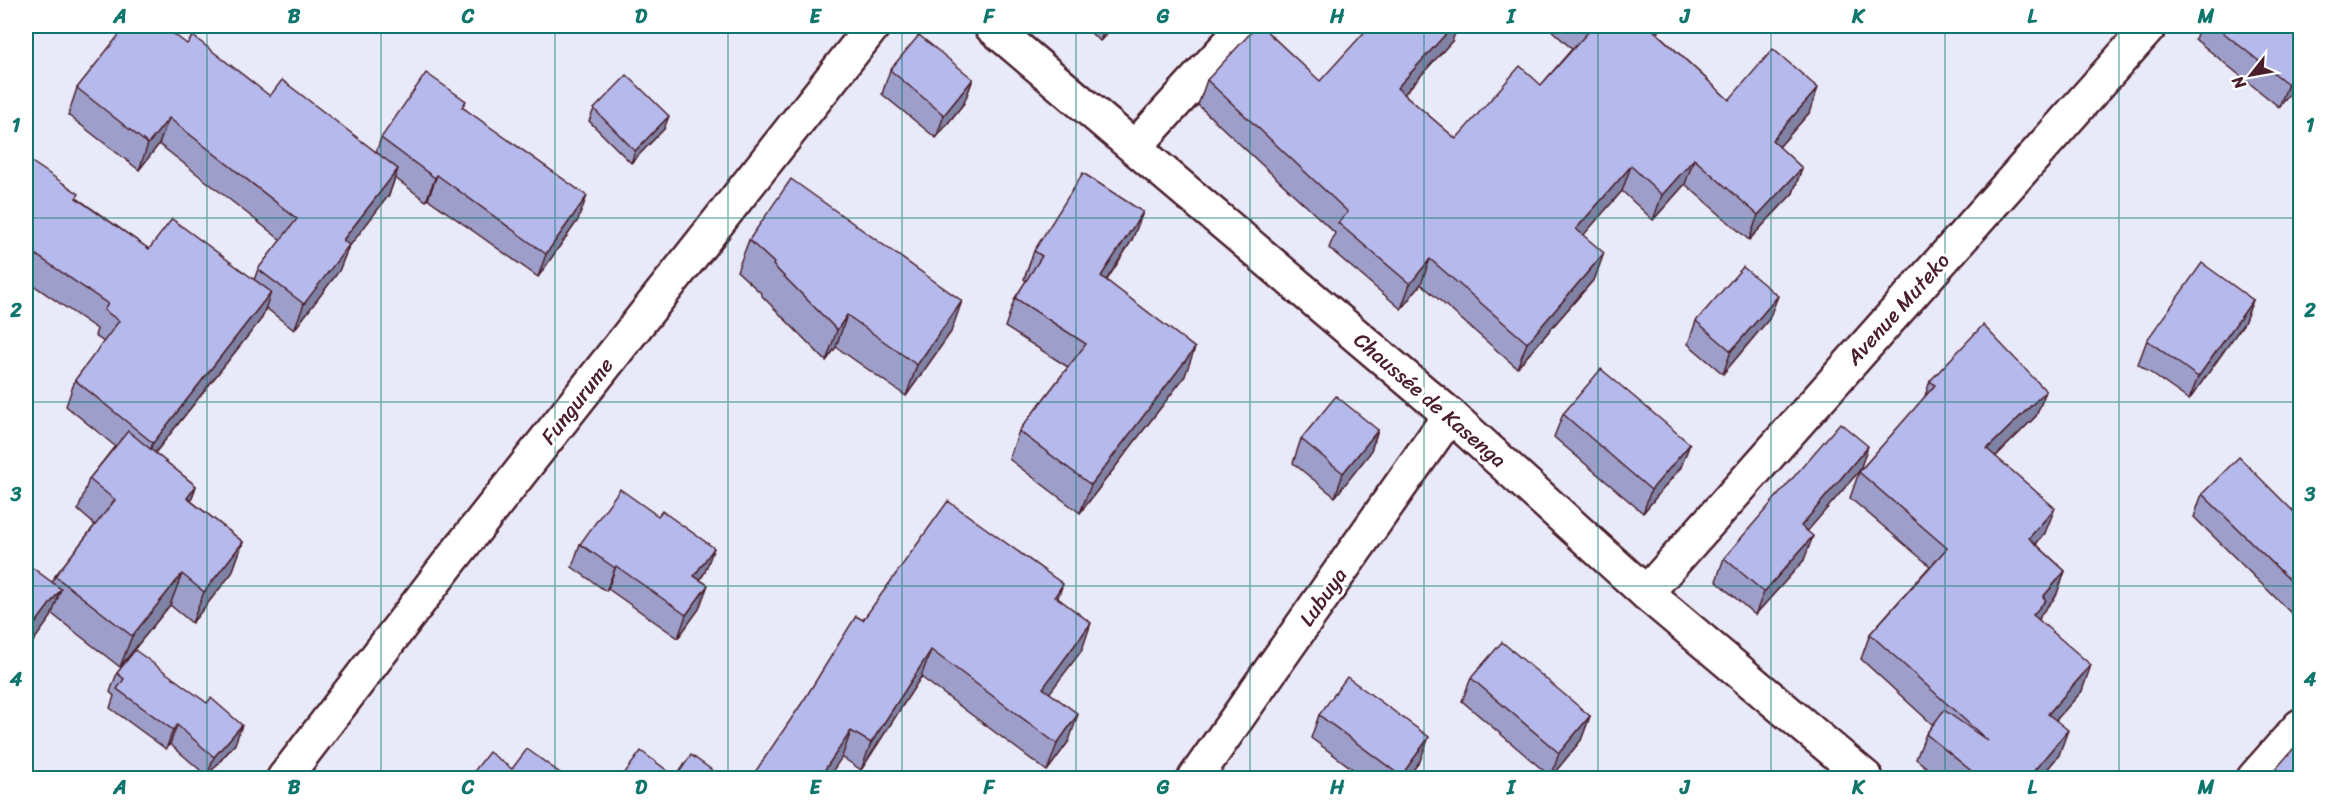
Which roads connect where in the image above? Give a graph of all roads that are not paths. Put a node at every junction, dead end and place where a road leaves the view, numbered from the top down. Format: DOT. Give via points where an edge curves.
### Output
graph roads {
  1 [pos="873,26"];
  2 [pos="991,26"];
  3 [pos="1245,26"];
  4 [pos="2150,26"];
  5 [pos="1135,147"];
  6 [pos="1450,415"];
  7 [pos="1646,593"];
  8 [pos="2301,726"];
  9 [pos="284,778"];
  10 [pos="1195,778"];
  11 [pos="1866,778"];
  12 [pos="2254,778"];
  1 -- 9 [label="street, Fungurume"];
  2 -- 5 [label="street, Chaussée de Kasenga"];
  3 -- 5 [label="street"];
  4 -- 7 [label="street, Avenue Muteko"];
  5 -- 6 [label="street, Chaussée de Kasenga"];
  6 -- 7 [label="street, Chaussée de Kasenga"];
  6 -- 10 [label="street, Lubuya"];
  7 -- 11 [label="street, Chaussée de Kasenga"];
  8 -- 12 [label="street"];
}
